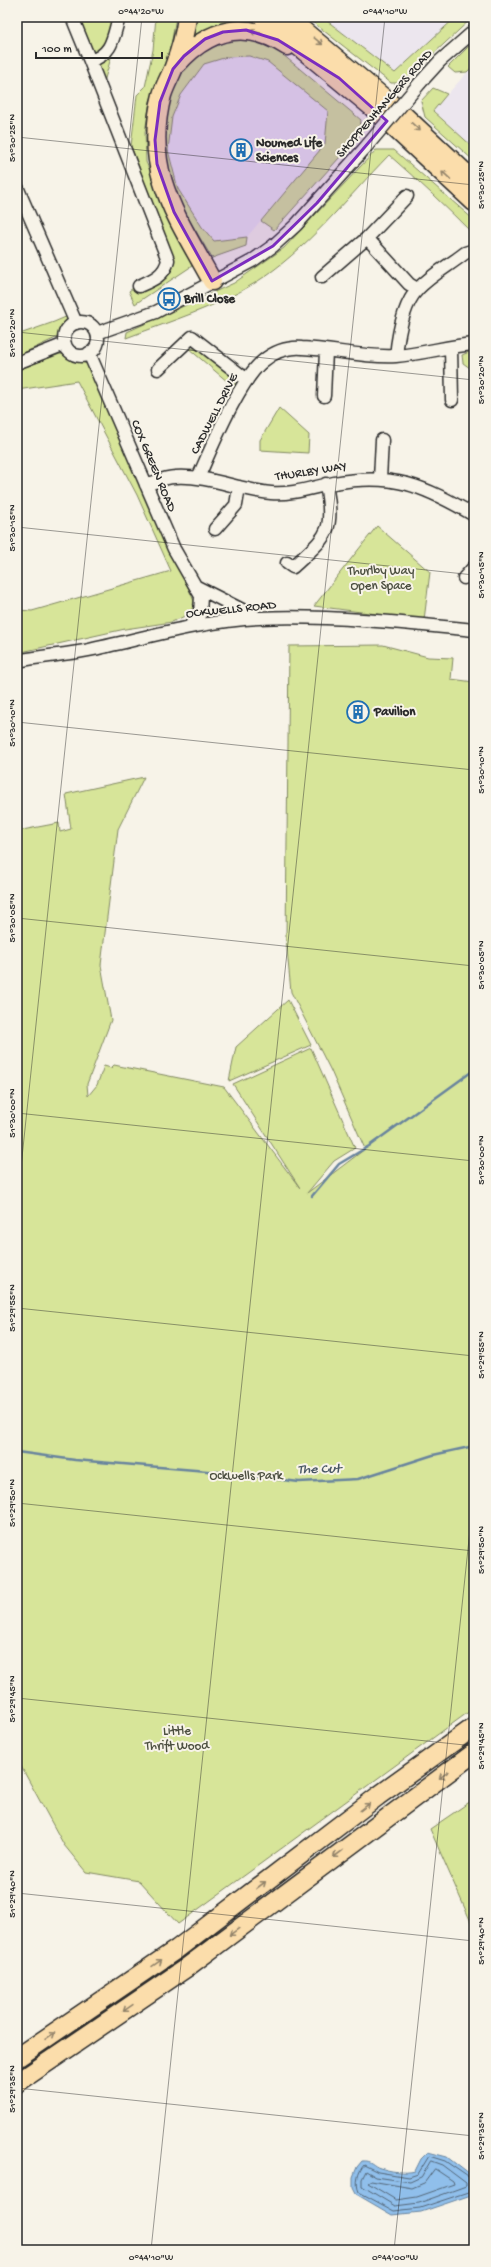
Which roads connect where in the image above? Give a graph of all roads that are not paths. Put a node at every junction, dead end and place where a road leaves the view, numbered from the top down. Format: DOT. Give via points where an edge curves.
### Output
graph roads {
  1 [pos="72,17"];
  2 [pos="119,17"];
  3 [pos="188,17"];
  4 [pos="263,17"];
  5 [pos="287,17"];
  6 [pos="474,31"];
  7 [pos="90,61"];
  8 [pos="173,69"];
  9 [pos="339,78"];
  10 [pos="470,177"];
  11 [pos="17,187"];
  12 [pos="407,196"];
  13 [pos="474,202"];
  14 [pos="22,213"];
  15 [pos="366,238"];
  16 [pos="474,250"];
  17 [pos="322,277"];
  18 [pos="212,281"];
  19 [pos="139,286"];
  20 [pos="417,289"];
  21 [pos="76,323"];
  22 [pos="96,333"];
  23 [pos="65,344"];
  24 [pos="474,344"];
  25 [pos="451,347"];
  26 [pos="326,351"];
  27 [pos="89,353"];
  28 [pos="396,356"];
  29 [pos="17,363"];
  30 [pos="158,369"];
  31 [pos="247,380"];
  32 [pos="324,396"];
  33 [pos="452,400"];
  34 [pos="382,440"];
  35 [pos="198,478"];
  36 [pos="380,480"];
  37 [pos="326,484"];
  38 [pos="146,485"];
  39 [pos="239,487"];
  40 [pos="474,515"];
  41 [pos="215,528"];
  42 [pos="287,563"];
  43 [pos="474,567"];
  44 [pos="464,578"];
  45 [pos="197,587"];
  46 [pos="258,618"];
  47 [pos="189,628"];
  48 [pos="474,630"];
  49 [pos="17,661"];
  50 [pos="474,1727"];
  51 [pos="474,1753"];
  52 [pos="17,2058"];
  53 [pos="17,2083"];
  1 -- 7 [label="street"];
  2 -- 7 [label="street" via="109,50 100,58"];
  3 -- 8 [label="highway" via="181,49"];
  4 -- 9 [label="highway"];
  5 -- 10 [label="highway, one-way" via="386,99"];
  6 -- 18 [label="street, SHOPPENHANGERS ROAD, bridge" via="440,61 318,203 273,246 252,261"];
  7 -- 19 [label="street" via="168,260 166,269 153,280"];
  9 -- 8 [label="highway, one-way" via="278,40 246,30 223,32 209,37 184,56"];
  8 -- 18 [label="highway" via="163,91 158,114 155,140 157,164 171,206"];
  13 -- 9 [label="highway, one-way"];
  11 -- 14 [label="street"];
  12 -- 15 [label="street"];
  14 -- 21 [label="street"];
  15 -- 17 [label="street"];
  15 -- 20 [label="street" via="409,284"];
  16 -- 20 [label="street" via="465,253"];
  18 -- 22 [label="street, SHOPPENHANGERS ROAD" via="156,312"];
  20 -- 28 [label="street" via="405,312"];
  21 -- 22 [label="street" via="90,325"];
  21 -- 23 [label="street" via="68,329"];
  22 -- 27 [label="street" via="97,342"];
  23 -- 27 [label="street" via="72,353"];
  23 -- 29 [label="street"];
  24 -- 25 [label="street, CADWELL DRIVE"];
  25 -- 28 [label="street, CADWELL DRIVE"];
  25 -- 33 [label="street"];
  26 -- 28 [label="street, CADWELL DRIVE"];
  26 -- 31 [label="street, CADWELL DRIVE" via="284,349 262,362"];
  26 -- 32 [label="street"];
  27 -- 38 [label="street, COX GREEN ROAD"];
  30 -- 31 [label="street" via="192,337"];
  31 -- 35 [label="street, CADWELL DRIVE"];
  34 -- 36 [label="street"];
  35 -- 38 [label="street, THURLBY WAY" via="174,477"];
  35 -- 39 [label="street, THURLBY WAY"];
  36 -- 37 [label="street, THURLBY WAY" via="351,480"];
  36 -- 40 [label="street, THURLBY WAY" via="406,482 438,494"];
  37 -- 39 [label="street, THURLBY WAY" via="272,493"];
  37 -- 42 [label="street" via="330,520 326,534 293,567"];
  38 -- 45 [label="street, COX GREEN ROAD" via="174,549"];
  39 -- 41 [label="street" via="236,505"];
  43 -- 44 [label="street"];
  45 -- 46 [label="street"];
  45 -- 47 [label="street, COX GREEN ROAD" via="201,596 200,616"];
  46 -- 47 [label="street, OCKWELLS ROAD"];
  46 -- 48 [label="street, OCKWELLS ROAD" via="308,618"];
  47 -- 49 [label="street, OCKWELLS ROAD" via="87,650"];
  52 -- 50 [label="highway, one-way" via="177,1949 378,1796"];
  51 -- 53 [label="highway, one-way" via="186,1968"];
}
